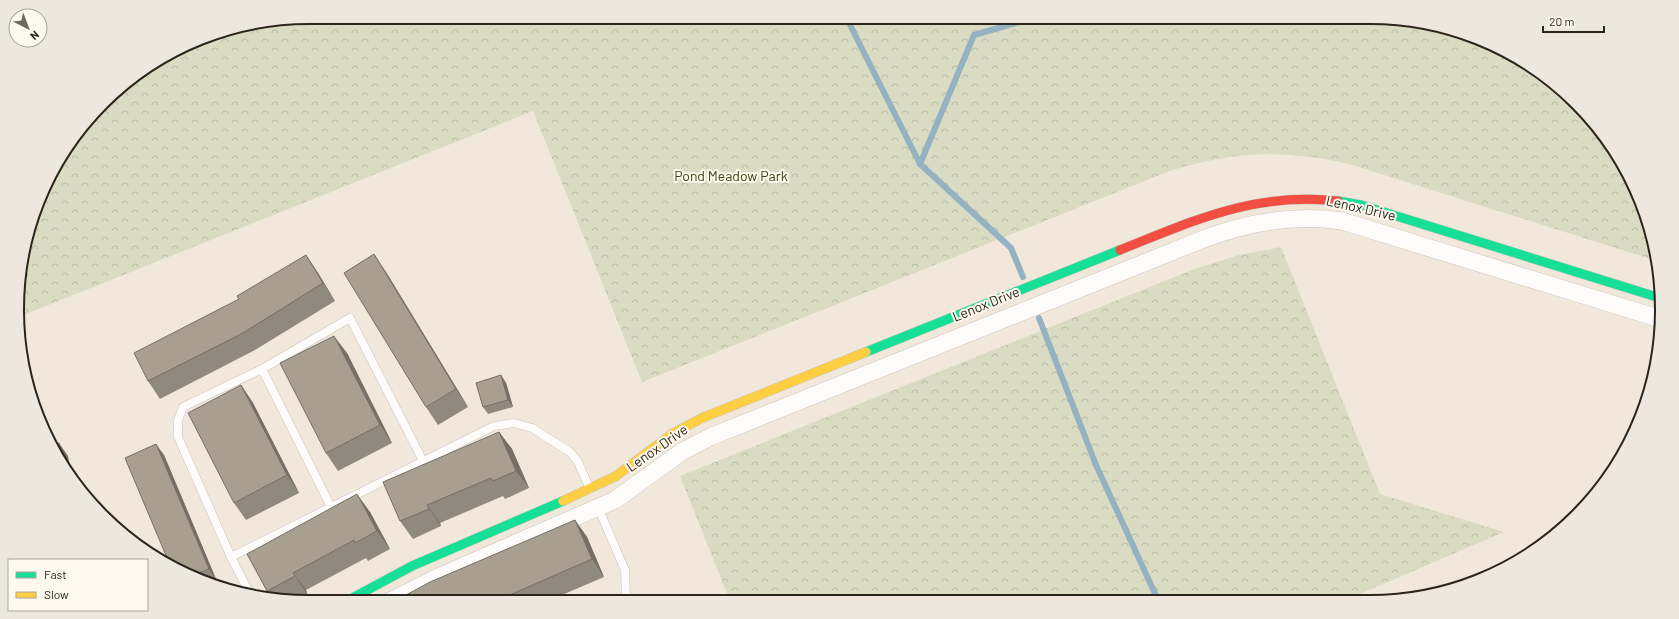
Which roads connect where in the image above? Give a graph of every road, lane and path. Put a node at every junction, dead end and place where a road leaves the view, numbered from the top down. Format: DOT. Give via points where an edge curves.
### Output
graph roads {
  1 [pos="1398,217"];
  2 [pos="1193,221"];
  3 [pos="1392,236"];
  4 [pos="1200,240"];
  5 [pos="1654,296"];
  6 [pos="1655,312"];
  7 [pos="262,369"];
  8 [pos="806,377"];
  9 [pos="813,396"];
  10 [pos="423,461"];
  11 [pos="590,490"];
  12 [pos="330,507"];
  13 [pos="599,508"];
  14 [pos="230,557"];
  15 [pos="247,588"];
  16 [pos="358,595"];
  17 [pos="402,595"];
  18 [pos="626,595"];
  1 -- 2 [label="street, Lenox Drive" via="1346,202 1299,197 1249,203"];
  1 -- 3 [label="street"];
  1 -- 5 [label="street, Lenox Drive"];
  2 -- 4 [label="street"];
  2 -- 8 [label="street, Lenox Drive"];
  3 -- 4 [label="street, Lenox Drive" via="1342,221 1299,218 1253,223"];
  3 -- 6 [label="street, Lenox Drive"];
  4 -- 9 [label="street, Lenox Drive"];
  7 -- 10 [label="lane" via="350,318"];
  7 -- 12 [label="lane"];
  7 -- 14 [label="lane" via="183,407 178,420 178,437"];
  8 -- 9 [label="street"];
  8 -- 11 [label="street, Lenox Drive" via="687,426 672,434 616,476"];
  9 -- 13 [label="street, Lenox Drive" via="696,443 628,492"];
  10 -- 11 [label="lane" via="494,426 514,423 532,428 570,452 578,462"];
  10 -- 12 [label="lane"];
  11 -- 13 [label="lane"];
  11 -- 16 [label="street, Lenox Drive" via="412,566"];
  12 -- 14 [label="lane"];
  13 -- 17 [label="street, Lenox Drive"];
  13 -- 18 [label="lane" via="624,570"];
  14 -- 15 [label="lane"];
}
